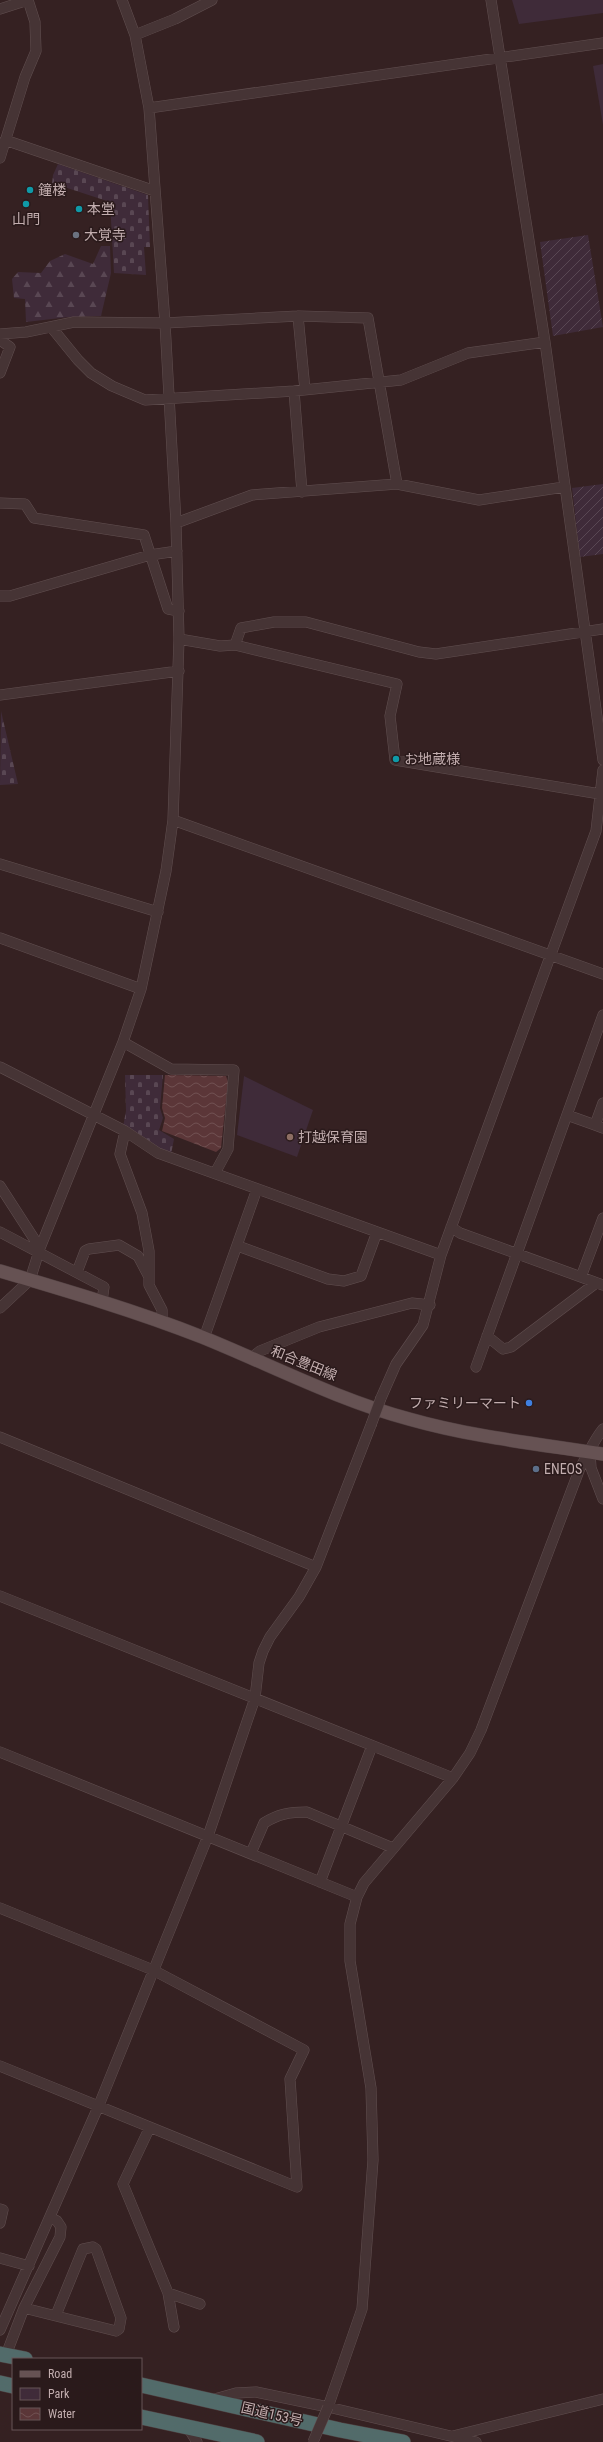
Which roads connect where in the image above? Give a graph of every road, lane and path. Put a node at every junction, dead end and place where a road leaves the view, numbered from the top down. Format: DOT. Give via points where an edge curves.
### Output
graph roads {
  1 [pos="28,0"];
  2 [pos="122,0"];
  3 [pos="212,0"];
  4 [pos="491,0"];
  5 [pos="0,9"];
  6 [pos="135,35"];
  7 [pos="603,42"];
  8 [pos="500,58"];
  9 [pos="149,108"];
  10 [pos="5,140"];
  11 [pos="0,158"];
  12 [pos="155,191"];
  13 [pos="298,316"];
  14 [pos="165,323"];
  15 [pos="52,328"];
  16 [pos="0,334"];
  17 [pos="0,340"];
  18 [pos="545,342"];
  19 [pos="0,373"];
  20 [pos="380,382"];
  21 [pos="305,390"];
  22 [pos="294,391"];
  23 [pos="169,399"];
  24 [pos="397,484"];
  25 [pos="564,487"];
  26 [pos="302,492"];
  27 [pos="0,503"];
  28 [pos="176,523"];
  29 [pos="177,551"];
  30 [pos="150,555"];
  31 [pos="0,596"];
  32 [pos="179,611"];
  33 [pos="603,629"];
  34 [pos="584,631"];
  35 [pos="179,639"];
  36 [pos="235,645"];
  37 [pos="179,671"];
  38 [pos="0,695"];
  39 [pos="603,760"];
  40 [pos="603,770"];
  41 [pos="602,787"];
  42 [pos="173,820"];
  43 [pos="0,864"];
  44 [pos="158,912"];
  45 [pos="0,938"];
  46 [pos="550,956"];
  47 [pos="603,974"];
  48 [pos="140,989"];
  49 [pos="603,1015"];
  50 [pos="123,1042"];
  51 [pos="0,1067"];
  52 [pos="603,1103"];
  53 [pos="93,1114"];
  54 [pos="567,1115"];
  55 [pos="599,1127"];
  56 [pos="126,1131"];
  57 [pos="215,1173"];
  58 [pos="0,1186"];
  59 [pos="258,1189"];
  60 [pos="603,1218"];
  61 [pos="451,1227"];
  62 [pos="0,1232"];
  63 [pos="376,1232"];
  64 [pos="238,1246"];
  65 [pos="40,1250"];
  66 [pos="516,1254"];
  67 [pos="441,1255"];
  68 [pos="0,1271"];
  69 [pos="77,1272"];
  70 [pos="148,1275"];
  71 [pos="581,1277"];
  72 [pos="30,1280"];
  73 [pos="600,1284"];
  74 [pos="102,1301"];
  75 [pos="430,1305"];
  76 [pos="0,1308"];
  77 [pos="162,1321"];
  78 [pos="487,1336"];
  79 [pos="204,1338"];
  80 [pos="251,1358"];
  81 [pos="476,1367"];
  82 [pos="603,1429"];
  83 [pos="0,1437"];
  84 [pos="597,1453"];
  85 [pos="603,1499"];
  86 [pos="316,1567"];
  87 [pos="0,1596"];
  88 [pos="255,1698"];
  89 [pos="372,1746"];
  90 [pos="0,1752"];
  91 [pos="453,1778"];
  92 [pos="341,1826"];
  93 [pos="208,1836"];
  94 [pos="392,1848"];
  95 [pos="251,1853"];
  96 [pos="320,1882"];
  97 [pos="357,1897"];
  98 [pos="0,1908"];
  99 [pos="153,1970"];
  100 [pos="0,2066"];
  101 [pos="99,2105"];
  102 [pos="150,2127"];
  103 [pos="0,2209"];
  104 [pos="51,2218"];
  105 [pos="0,2223"];
  106 [pos="0,2258"];
  107 [pos="29,2266"];
  108 [pos="168,2293"];
  109 [pos="200,2304"];
  110 [pos="24,2308"];
  111 [pos="56,2315"];
  112 [pos="174,2327"];
  113 [pos="0,2330"];
  114 [pos="3,2354"];
  115 [pos="21,2358"];
  116 [pos="0,2383"];
  117 [pos="142,2385"];
  118 [pos="12,2386"];
  119 [pos="603,2399"];
  120 [pos="211,2400"];
  121 [pos="328,2407"];
  122 [pos="142,2417"];
  123 [pos="187,2426"];
  124 [pos="453,2436"];
  125 [pos="196,2442"];
  126 [pos="257,2442"];
  127 [pos="313,2442"];
  128 [pos="403,2442"];
  129 [pos="476,2442"];
  1 -- 5 [label="street"];
  1 -- 10 [label="street" via="36,22 36,51"];
  2 -- 6 [label="street"];
  3 -- 6 [label="street"];
  4 -- 8 [label="street"];
  6 -- 9 [label="street"];
  7 -- 8 [label="street"];
  8 -- 9 [label="street"];
  8 -- 18 [label="street"];
  9 -- 12 [label="street"];
  10 -- 11 [label="street"];
  10 -- 12 [label="street"];
  12 -- 14 [label="street"];
  13 -- 14 [label="street"];
  13 -- 20 [label="street" via="368,318"];
  13 -- 21 [label="street"];
  14 -- 15 [label="street" via="74,322"];
  14 -- 23 [label="street"];
  15 -- 16 [label="street"];
  15 -- 23 [label="street" via="78,360 98,378 145,400"];
  17 -- 19 [label="street" via="10,347"];
  18 -- 20 [label="street" via="468,353 401,380"];
  18 -- 25 [label="street"];
  20 -- 21 [label="street"];
  20 -- 24 [label="street"];
  21 -- 22 [label="street"];
  22 -- 23 [label="street"];
  22 -- 26 [label="street"];
  23 -- 28 [label="street"];
  24 -- 25 [label="street" via="479,500"];
  24 -- 26 [label="street"];
  25 -- 34 [label="street"];
  26 -- 28 [label="street" via="252,495"];
  27 -- 30 [label="street" via="25,504 34,518 144,535"];
  28 -- 29 [label="street"];
  29 -- 30 [label="street"];
  29 -- 32 [label="street"];
  30 -- 31 [label="street" via="10,596"];
  30 -- 32 [label="street" via="168,609"];
  32 -- 35 [label="street"];
  33 -- 34 [label="street"];
  34 -- 36 [label="street" via="436,654 419,652 306,622 274,622 241,628"];
  34 -- 39 [label="street"];
  35 -- 36 [label="street" via="220,646"];
  35 -- 37 [label="street"];
  36 -- 41 [label="street" via="397,684 390,716 395,760"];
  37 -- 38 [label="street"];
  37 -- 42 [label="street"];
  40 -- 41 [label="street"];
  41 -- 46 [label="street" via="596,831"];
  42 -- 44 [label="street"];
  42 -- 46 [label="street"];
  43 -- 44 [label="street"];
  44 -- 48 [label="street"];
  45 -- 48 [label="street"];
  46 -- 47 [label="street"];
  46 -- 61 [label="street"];
  48 -- 50 [label="street"];
  49 -- 54 [label="street"];
  50 -- 53 [label="street"];
  50 -- 57 [label="street" via="171,1069 234,1070 228,1149"];
  51 -- 53 [label="street"];
  52 -- 55 [label="street"];
  53 -- 56 [label="street"];
  53 -- 65 [label="street"];
  54 -- 55 [label="street"];
  54 -- 66 [label="street"];
  56 -- 57 [label="street" via="158,1153"];
  56 -- 70 [label="street" via="120,1154 142,1213 149,1251"];
  57 -- 59 [label="street"];
  58 -- 65 [label="street"];
  59 -- 63 [label="street"];
  59 -- 64 [label="street"];
  60 -- 71 [label="street"];
  61 -- 66 [label="street" via="460,1233"];
  61 -- 67 [label="street"];
  62 -- 65 [label="street"];
  63 -- 64 [label="street" via="361,1276 344,1280 328,1279"];
  63 -- 67 [label="street"];
  64 -- 79 [label="street"];
  65 -- 69 [label="street"];
  65 -- 72 [label="street"];
  66 -- 71 [label="street"];
  66 -- 78 [label="street"];
  67 -- 75 [label="street"];
  68 -- 72 [label="main road, 和合豊田線"];
  69 -- 70 [label="street" via="85,1252 89,1249 119,1245 138,1256"];
  69 -- 74 [label="street" via="104,1287"];
  70 -- 77 [label="street" via="151,1293 162,1310"];
  71 -- 73 [label="street"];
  72 -- 74 [label="main road, 和合豊田線"];
  72 -- 76 [label="street"];
  73 -- 78 [label="street" via="511,1347 503,1349"];
  74 -- 77 [label="main road, 和合豊田線"];
  75 -- 80 [label="street" via="412,1303 319,1327 260,1351"];
  75 -- 86 [label="street, bridge" via="423,1325 396,1364 381,1398"];
  77 -- 79 [label="main road, 和合豊田線"];
  78 -- 81 [label="street"];
  79 -- 80 [label="main road, 和合豊田線"];
  80 -- 84 [label="main road, 和合豊田線" via="409,1420"];
  82 -- 84 [label="street" via="594,1440"];
  83 -- 86 [label="street"];
  84 -- 85 [label="street" via="591,1468"];
  84 -- 91 [label="street" via="580,1468 482,1730"];
  86 -- 88 [label="street" via="263,1651"];
  87 -- 88 [label="street"];
  88 -- 89 [label="street"];
  88 -- 93 [label="street"];
  89 -- 91 [label="street"];
  89 -- 92 [label="street"];
  90 -- 93 [label="street"];
  91 -- 94 [label="street"];
  92 -- 94 [label="street"];
  92 -- 95 [label="street" via="307,1812 284,1813 264,1823"];
  92 -- 96 [label="street"];
  93 -- 95 [label="street"];
  93 -- 99 [label="street"];
  94 -- 97 [label="street" via="364,1883"];
  95 -- 96 [label="street"];
  96 -- 97 [label="street"];
  97 -- 121 [label="street" via="348,1943 371,2088 373,2167 362,2309 346,2362"];
  98 -- 99 [label="street"];
  99 -- 101 [label="street"];
  99 -- 102 [label="street" via="304,2050 290,2079 297,2187"];
  100 -- 101 [label="street"];
  101 -- 102 [label="street"];
  101 -- 104 [label="street"];
  102 -- 108 [label="street" via="123,2184"];
  103 -- 105 [label="street" via="3,2210"];
  104 -- 107 [label="street"];
  104 -- 110 [label="street" via="61,2227 60,2238"];
  106 -- 107 [label="street"];
  107 -- 113 [label="street"];
  108 -- 109 [label="street"];
  108 -- 112 [label="street"];
  110 -- 111 [label="street"];
  110 -- 114 [label="street"];
  111 -- 111 [label="street" via="116,2331 118,2329 121,2318 96,2248 93,2246 83,2249"];
  114 -- 115 [label="highway"];
  116 -- 118 [label="highway"];
  117 -- 120 [label="highway, 国道153号"];
  119 -- 124 [label="street"];
  120 -- 121 [label="street" via="236,2393 256,2392"];
  120 -- 128 [label="highway, 国道153号"];
  121 -- 124 [label="street"];
  121 -- 127 [label="street, bridge"];
  122 -- 123 [label="highway"];
  123 -- 125 [label="street"];
  123 -- 126 [label="highway"];
  124 -- 129 [label="street"];
}
